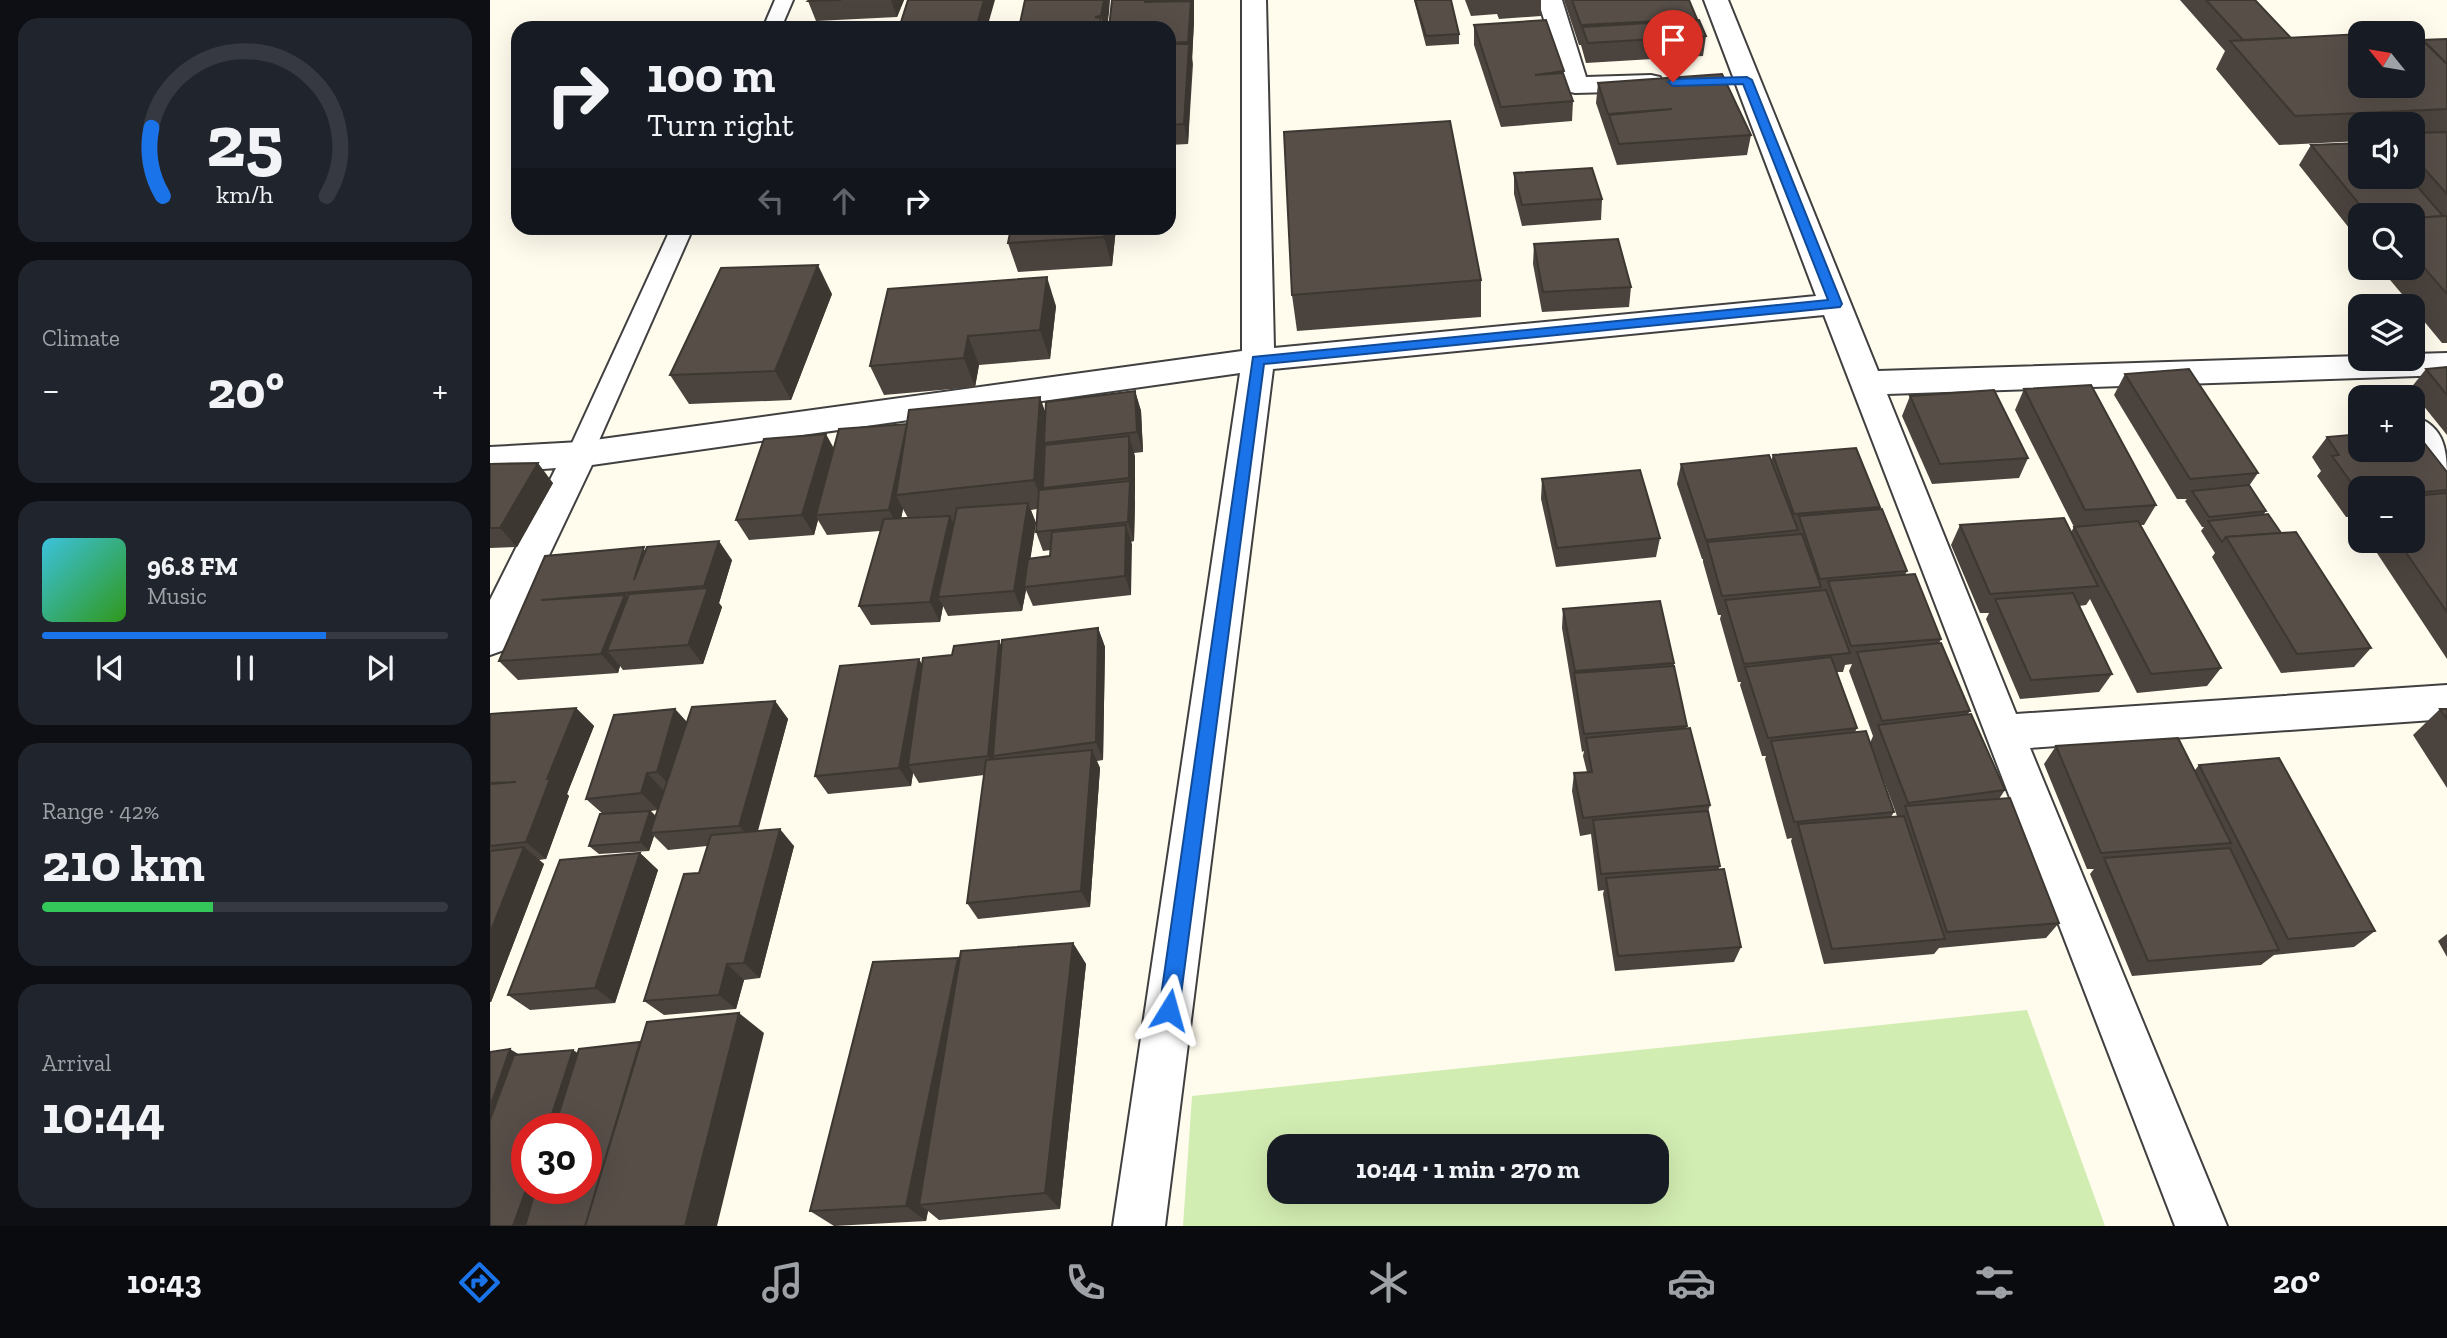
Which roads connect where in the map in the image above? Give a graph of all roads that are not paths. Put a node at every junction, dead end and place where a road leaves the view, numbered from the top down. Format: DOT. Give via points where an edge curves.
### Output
graph roads {
  1 [pos="785,0"];
  2 [pos="1254,0"];
  3 [pos="1550,0"];
  4 [pos="1716,0"];
  5 [pos="775,21"];
  6 [pos="1681,82"];
  7 [pos="679,235"];
  8 [pos="1836,304"];
  9 [pos="1258,360"];
  10 [pos="2447,364"];
  11 [pos="2425,365"];
  12 [pos="2348,368"];
  13 [pos="2368,371"];
  14 [pos="1867,383"];
  15 [pos="2379,385"];
  16 [pos="2425,443"];
  17 [pos="580,454"];
  18 [pos="490,460"];
  19 [pos="2447,471"];
  20 [pos="490,638"];
  21 [pos="2447,702"];
  22 [pos="2003,732"];
  23 [pos="1139,1226"];
  24 [pos="2201,1226"];
  1 -- 5 [label="lane"];
  2 -- 9 [label="street"];
  3 -- 6 [label="street" via="1575,85"];
  4 -- 8 [label="street" via="1734,81"];
  7 -- 17 [label="lane"];
  8 -- 9 [label="street"];
  8 -- 14 [label="street"];
  9 -- 17 [label="street"];
  9 -- 23 [label="street"];
  10 -- 11 [label="street"];
  12 -- 14 [label="street"];
  13 -- 15 [label="street"];
  14 -- 22 [label="street"];
  16 -- 19 [label="street"];
  17 -- 18 [label="street"];
  17 -- 20 [label="street"];
  21 -- 22 [label="street"];
  22 -- 24 [label="street"];
}
